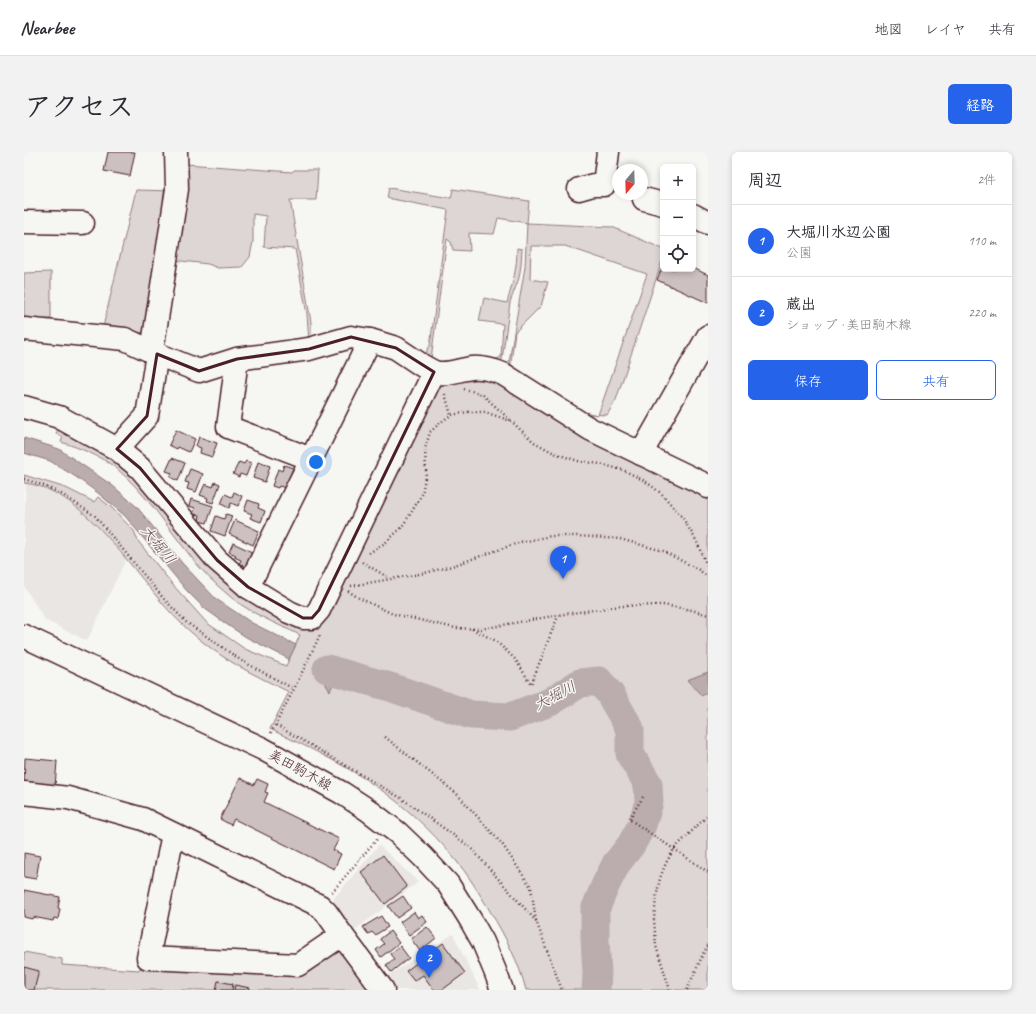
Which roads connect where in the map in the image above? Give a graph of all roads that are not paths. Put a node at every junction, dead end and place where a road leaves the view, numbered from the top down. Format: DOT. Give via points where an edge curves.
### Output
graph roads {
  1 [pos="176,152"];
  2 [pos="608,152"];
  3 [pos="579,189"];
  4 [pos="696,217"];
  5 [pos="24,222"];
  6 [pos="83,223"];
  7 [pos="708,223"];
  8 [pos="24,328"];
  9 [pos="708,336"];
  10 [pos="370,340"];
  11 [pos="155,353"];
  12 [pos="237,359"];
  13 [pos="434,372"];
  14 [pos="24,407"];
  15 [pos="117,449"];
  16 [pos="641,454"];
  17 [pos="311,459"];
  18 [pos="708,487"];
  19 [pos="248,587"];
  20 [pos="24,636"];
  21 [pos="24,793"];
  22 [pos="173,834"];
  23 [pos="342,935"];
  24 [pos="383,990"];
  25 [pos="502,990"];
  1 -- 11 [label="street" via="177,189"];
  2 -- 3 [label="street" via="604,185"];
  4 -- 7 [label="street"];
  5 -- 6 [label="street"];
  8 -- 11 [label="street" via="125,339"];
  9 -- 16 [label="street"];
  10 -- 12 [label="street" via="351,337 308,349"];
  10 -- 13 [label="street" via="396,348"];
  10 -- 17 [label="street"];
  11 -- 12 [label="street" via="199,371"];
  11 -- 15 [label="street" via="148,416"];
  12 -- 17 [label="street" via="228,427"];
  13 -- 16 [label="street" via="488,368 503,374 590,429"];
  13 -- 19 [label="street" via="319,610 312,618 303,618"];
  14 -- 15 [label="street" via="59,417"];
  15 -- 19 [label="street" via="140,468 217,560"];
  16 -- 18 [label="street"];
  17 -- 19 [label="street"];
  20 -- 25 [label="street, 美田駒木線" via="263,749 368,810 398,833 448,884 483,942"];
  21 -- 22 [label="street" via="68,798 143,819"];
  22 -- 23 [label="street" via="320,906"];
  22 -- 23 [label="street" via="148,958 298,965"];
  23 -- 24 [label="street"];
}
